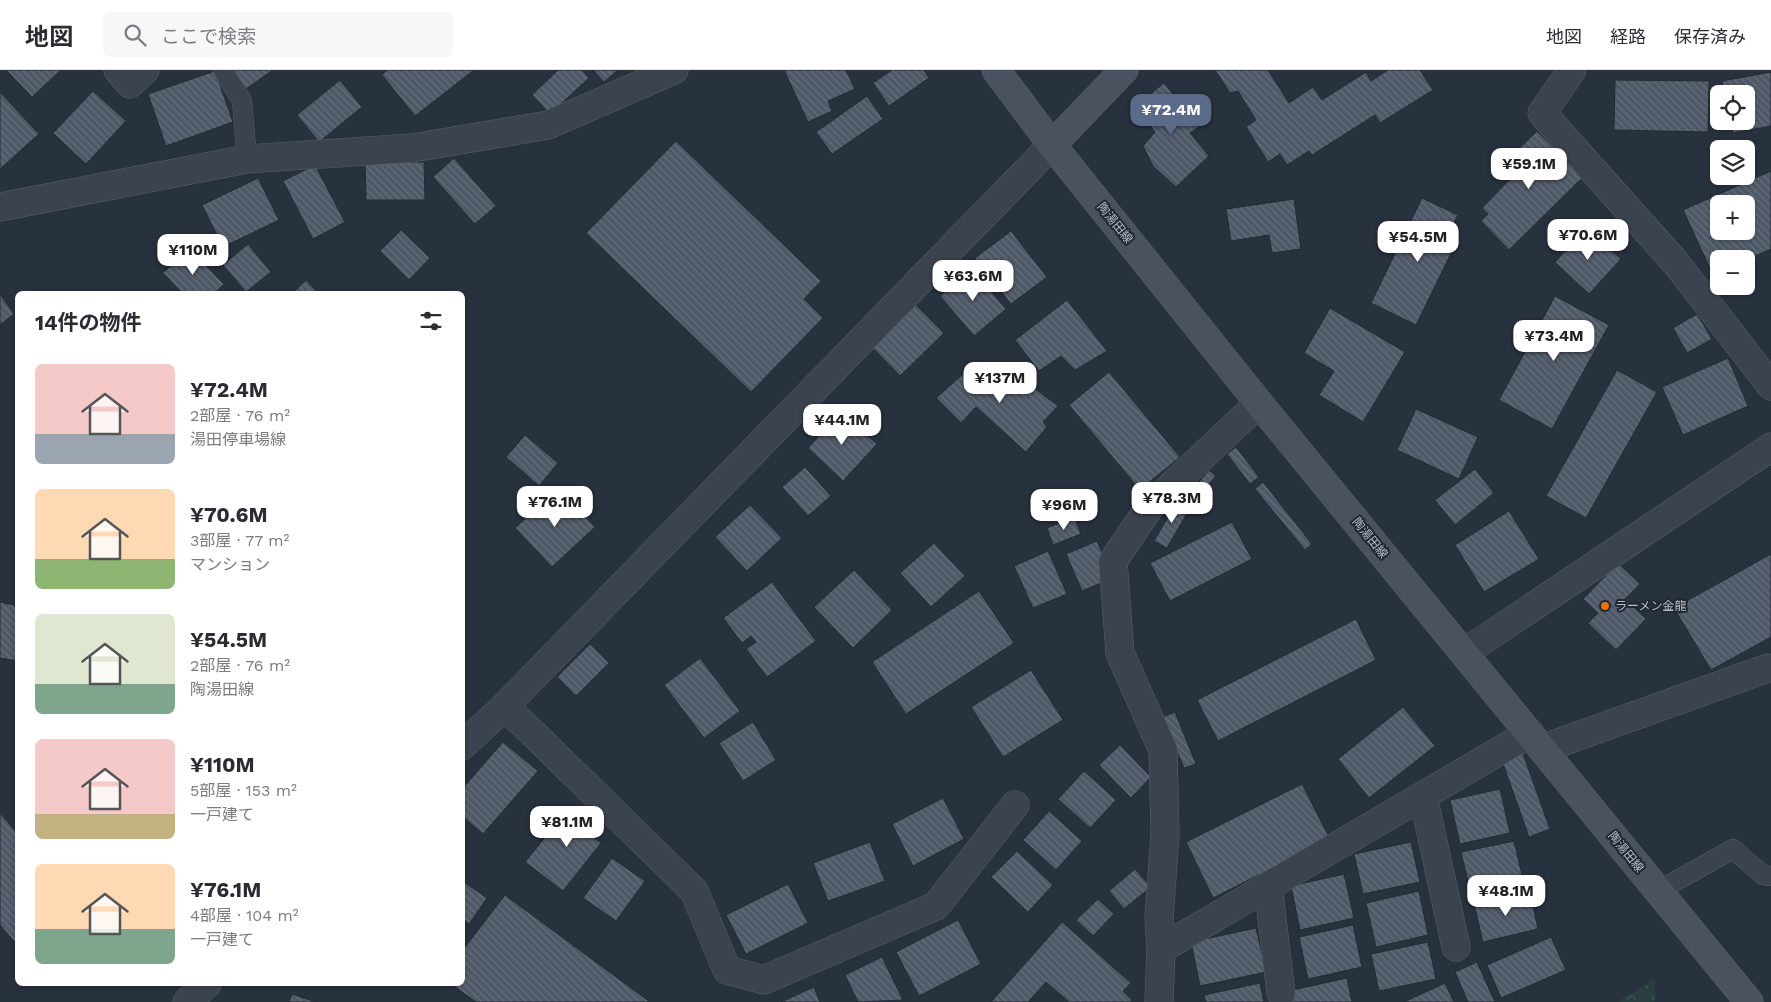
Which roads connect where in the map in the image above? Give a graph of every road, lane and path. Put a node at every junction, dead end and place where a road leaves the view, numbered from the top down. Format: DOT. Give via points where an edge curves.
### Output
graph roads {
  1 [pos="118,70"];
  2 [pos="145,70"];
  3 [pos="223,70"];
  4 [pos="674,70"];
  5 [pos="996,70"];
  6 [pos="1124,70"];
  7 [pos="1572,70"];
  8 [pos="1052,145"];
  9 [pos="247,160"];
  10 [pos="0,207"];
  11 [pos="1771,386"];
  12 [pos="1260,402"];
  13 [pos="1771,447"];
  14 [pos="1464,653"];
  15 [pos="1768,668"];
  16 [pos="505,706"];
  17 [pos="1536,741"];
  18 [pos="465,743"];
  19 [pos="1423,796"];
  20 [pos="1015,805"];
  21 [pos="1771,876"];
  22 [pos="1268,886"];
  23 [pos="1658,891"];
  24 [pos="1456,947"];
  25 [pos="1162,950"];
  26 [pos="205,986"];
  27 [pos="1281,992"];
  28 [pos="188,1002"];
  29 [pos="1158,1002"];
  30 [pos="1749,1002"];
  1 -- 2 [label="street" via="130,84"];
  3 -- 9 [label="lane" via="242,101"];
  4 -- 9 [label="street" via="548,125 412,148"];
  5 -- 8 [label="main road, 陶湯田線"];
  6 -- 8 [label="main road"];
  7 -- 11 [label="street" via="1542,112 1676,263"];
  8 -- 12 [label="main road, 陶湯田線"];
  8 -- 16 [label="street"];
  9 -- 10 [label="street"];
  12 -- 14 [label="main road, 陶湯田線"];
  12 -- 25 [label="street" via="1151,505 1113,561 1120,653 1163,750 1165,834 1159,919"];
  13 -- 14 [label="street"];
  14 -- 17 [label="main road, 陶湯田線"];
  15 -- 17 [label="street"];
  16 -- 18 [label="street"];
  16 -- 20 [label="street" via="694,891 727,970 764,980 936,906"];
  17 -- 19 [label="street"];
  17 -- 23 [label="main road, 陶湯田線"];
  19 -- 22 [label="street"];
  19 -- 24 [label="street"];
  21 -- 23 [label="lane" via="1763,875 1733,849"];
  22 -- 25 [label="street"];
  22 -- 27 [label="street"];
  23 -- 30 [label="main road, 陶湯田線"];
  25 -- 29 [label="street"];
  26 -- 28 [label="street"];
}
